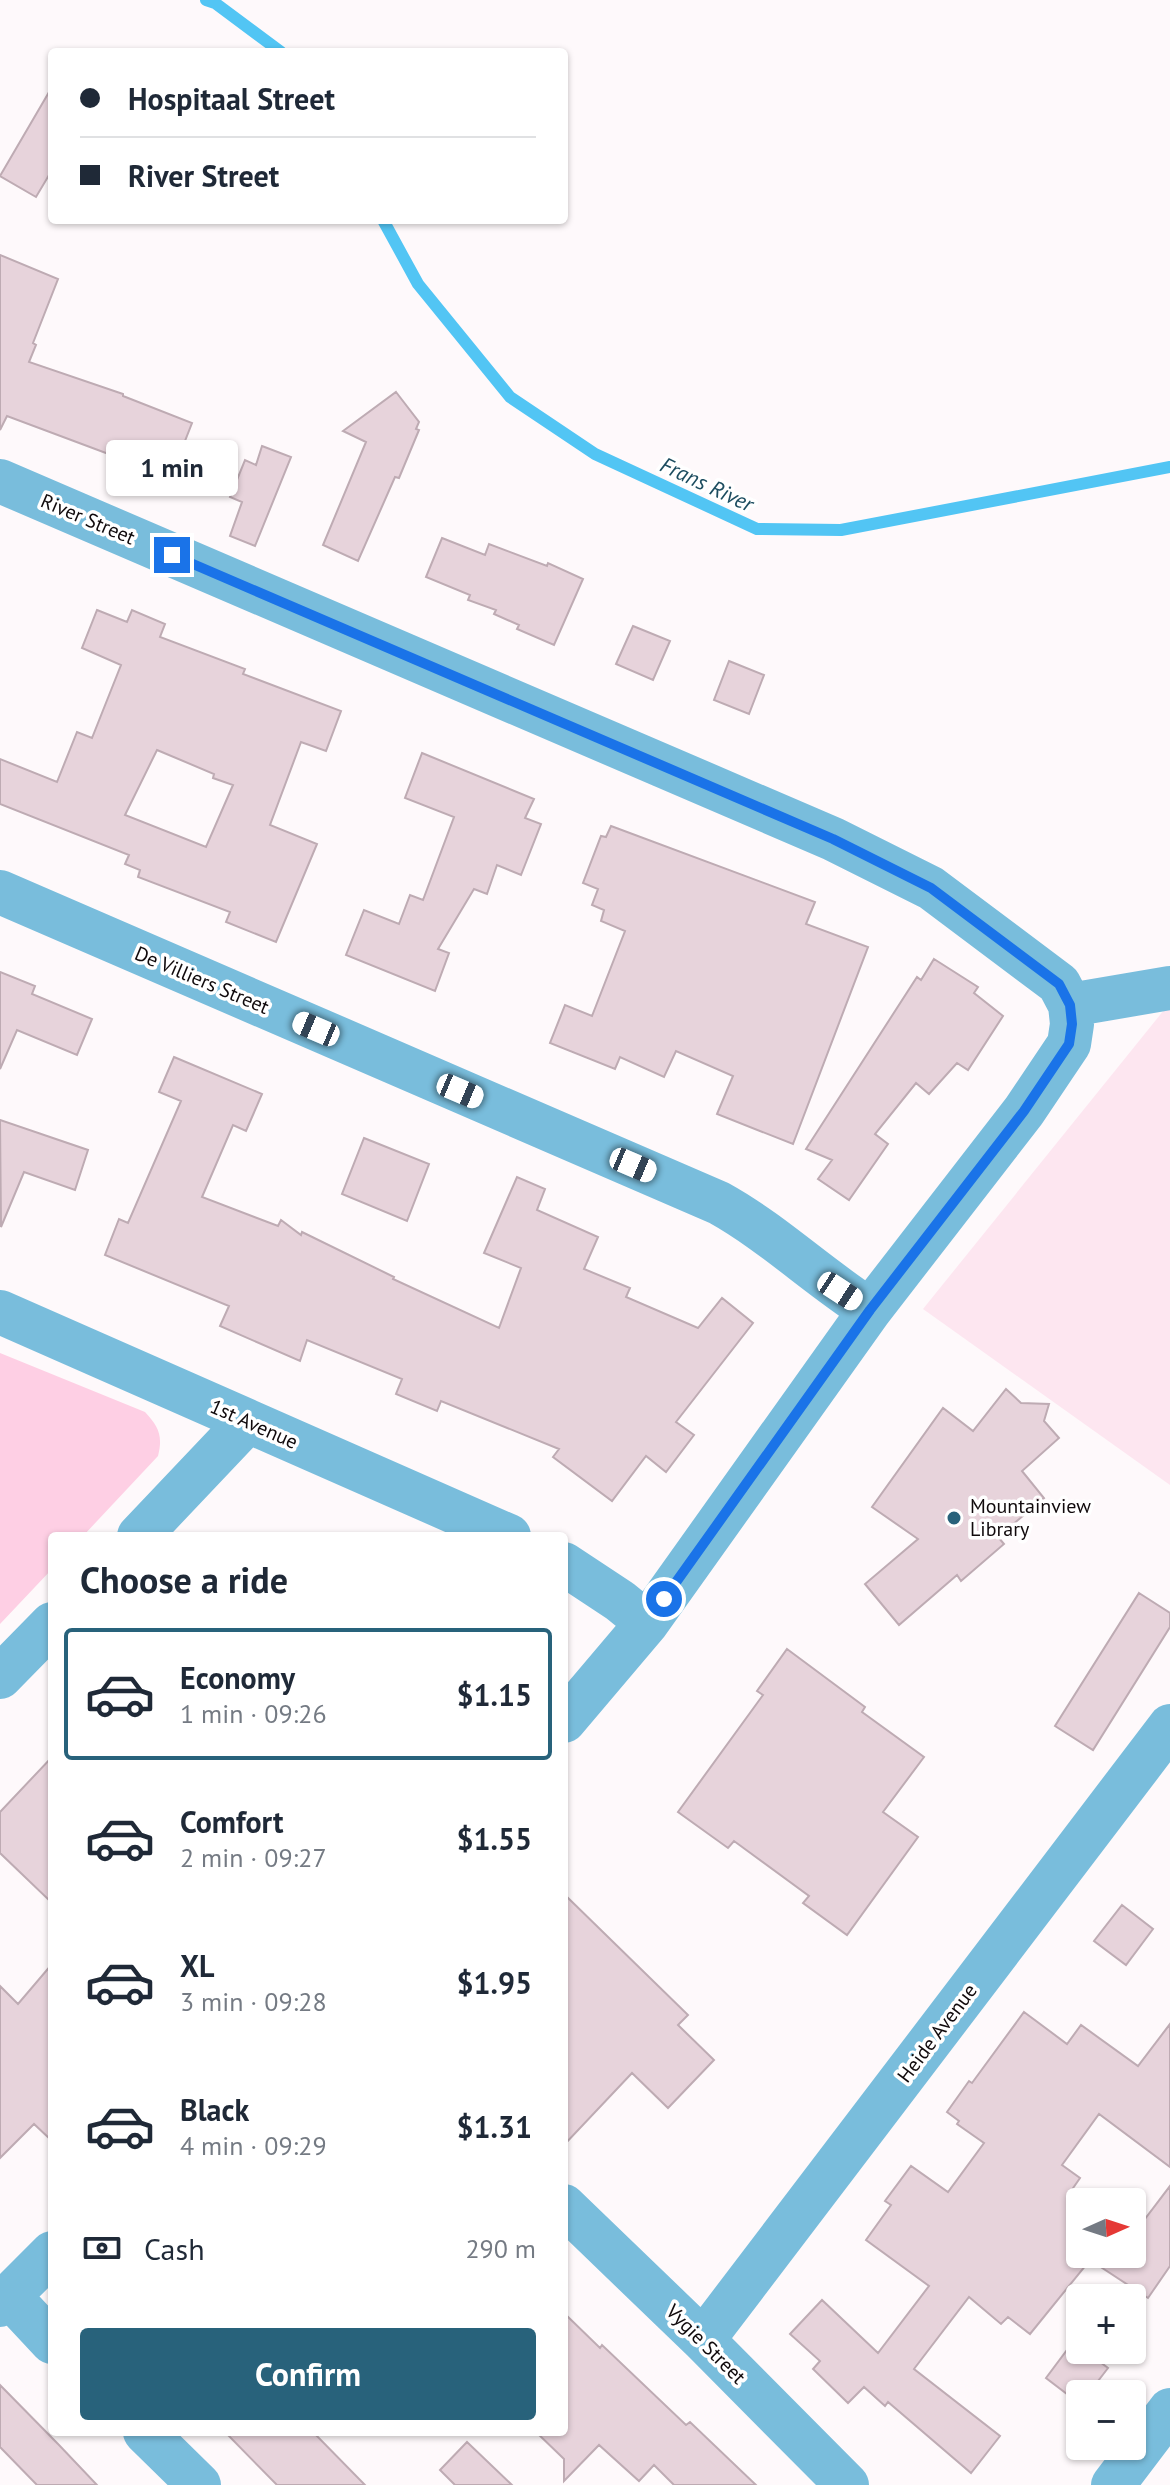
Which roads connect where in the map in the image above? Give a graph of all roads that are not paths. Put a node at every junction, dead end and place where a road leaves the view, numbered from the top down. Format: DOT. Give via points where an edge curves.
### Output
graph roads {
  1 [pos="0,481"];
  2 [pos="0,892"];
  3 [pos="1170,988"];
  4 [pos="1070,1005"];
  5 [pos="870,1310"];
  6 [pos="0,1312"];
  7 [pos="248,1421"];
  8 [pos="143,1532"];
  9 [pos="500,1532"];
  10 [pos="568,1567"];
  11 [pos="647,1623"];
  12 [pos="48,1628"];
  13 [pos="0,1677"];
  14 [pos="568,1716"];
  15 [pos="1170,1726"];
  16 [pos="568,2210"];
  17 [pos="48,2257"];
  18 [pos="4,2301"];
  19 [pos="48,2339"];
  20 [pos="703,2340"];
  21 [pos="1170,2410"];
  22 [pos="149,2436"];
  23 [pos="199,2485"];
  24 [pos="847,2485"];
  25 [pos="1113,2485"];
  1 -- 4 [label="street, River Street" via="847,846 931,888 1059,984"];
  2 -- 5 [label="street, De Villiers Street" via="719,1203"];
  3 -- 4 [label="street"];
  4 -- 5 [label="street" via="1069,1044 1024,1111"];
  5 -- 11 [label="street"];
  6 -- 7 [label="street, 1st Avenue"];
  7 -- 8 [label="street"];
  7 -- 9 [label="street, 1st Avenue"];
  10 -- 11 [label="street"];
  11 -- 14 [label="street"];
  12 -- 13 [label="street"];
  15 -- 20 [label="street, Heide Avenue"];
  16 -- 20 [label="street, Vygie Street"];
  17 -- 18 [label="street"];
  18 -- 19 [label="street"];
  20 -- 24 [label="street, Vygie Street"];
  21 -- 25 [label="street"];
  22 -- 23 [label="street"];
}
